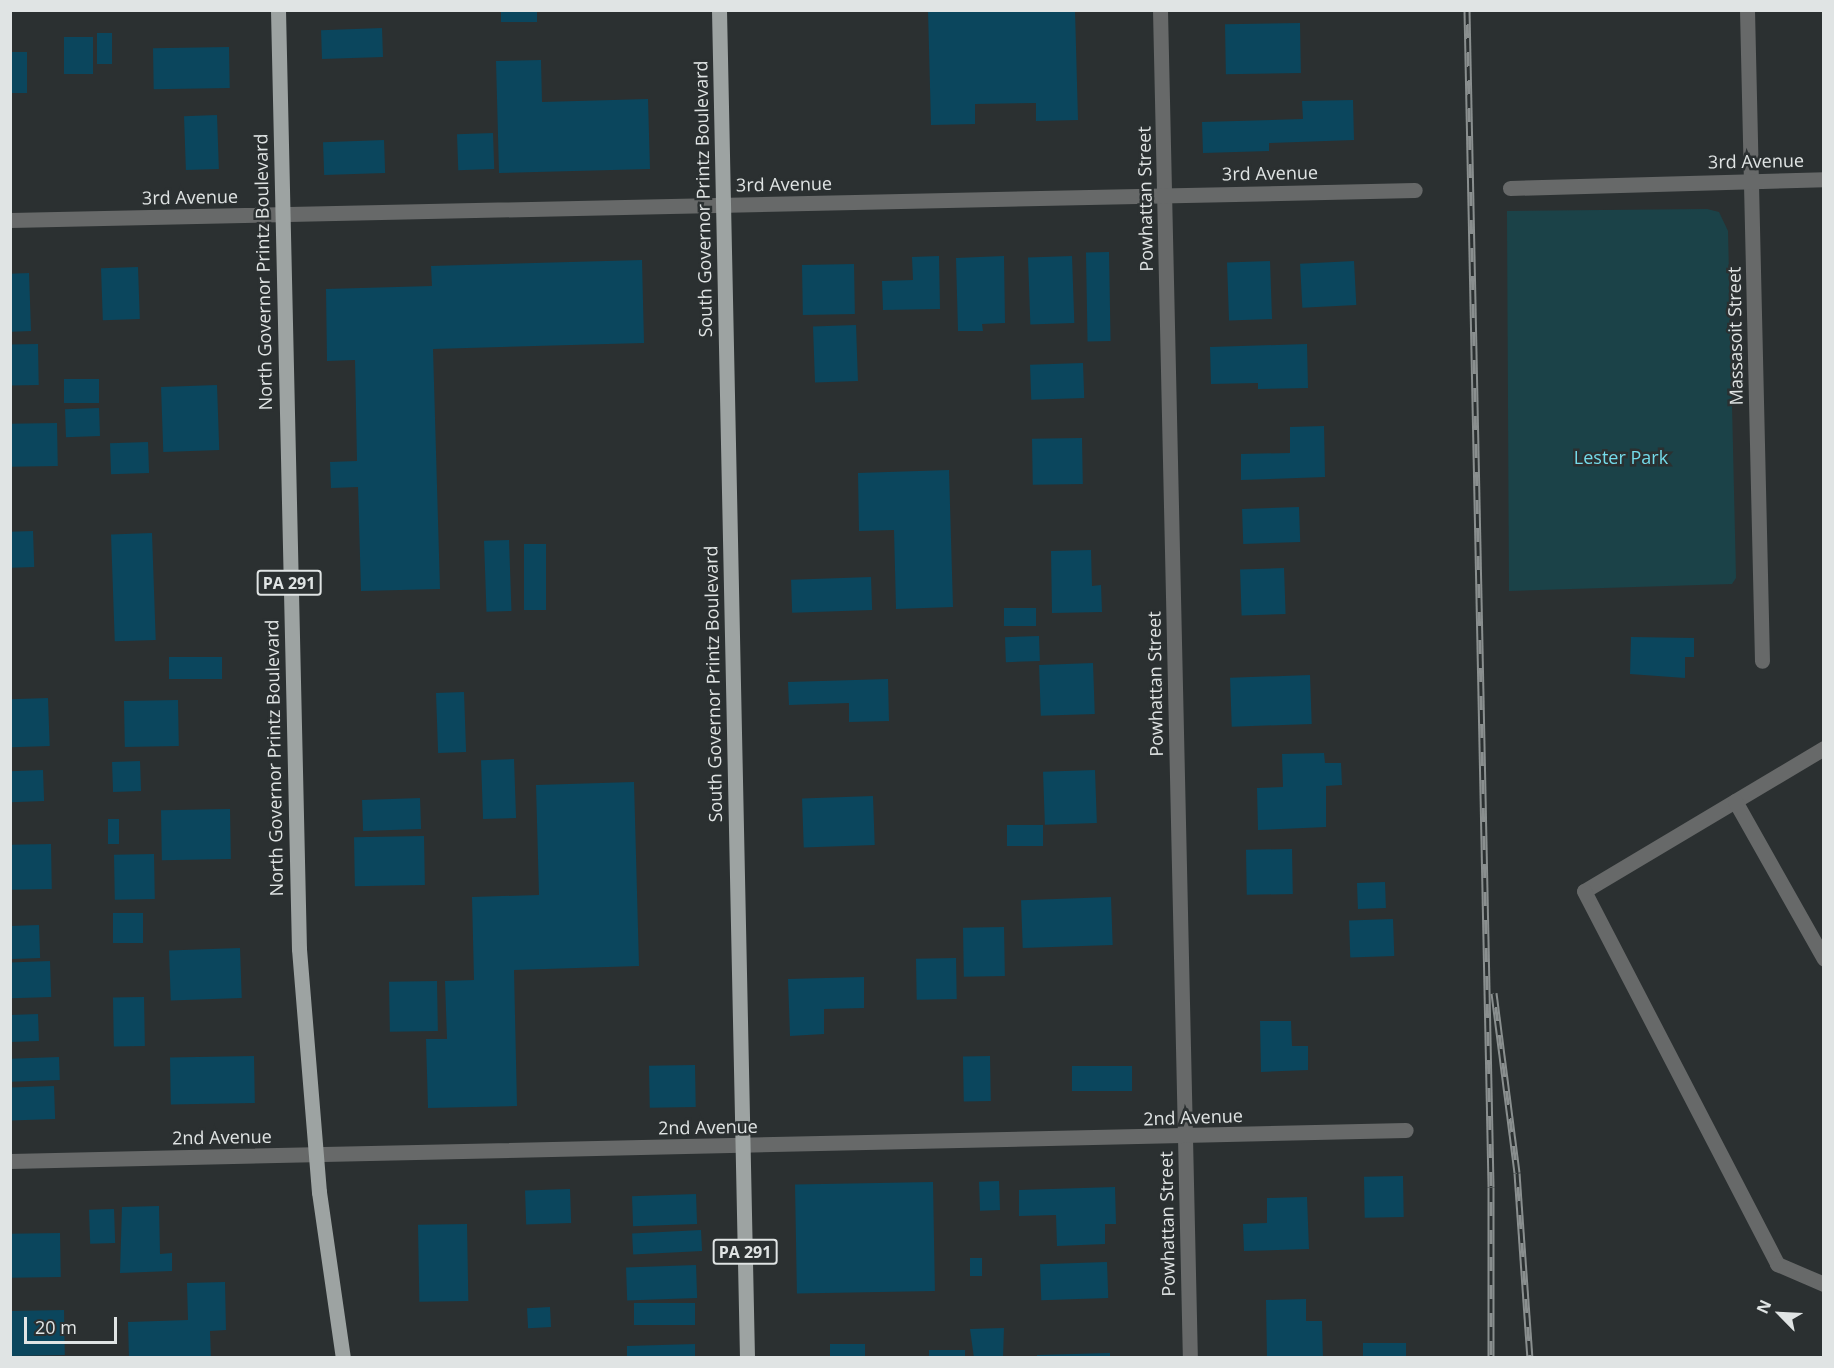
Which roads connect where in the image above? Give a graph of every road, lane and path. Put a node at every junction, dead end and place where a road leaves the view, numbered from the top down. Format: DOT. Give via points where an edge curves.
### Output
graph roads {
  1 [pos="278,10"];
  2 [pos="719,10"];
  3 [pos="1160,10"];
  4 [pos="1747,10"];
  5 [pos="1824,178"];
  6 [pos="1751,180"];
  7 [pos="1510,188"];
  8 [pos="1414,190"];
  9 [pos="1164,195"];
  10 [pos="723,205"];
  11 [pos="282,214"];
  12 [pos="10,220"];
  13 [pos="1762,662"];
  14 [pos="1824,748"];
  15 [pos="1735,801"];
  16 [pos="1824,959"];
  17 [pos="1406,1130"];
  18 [pos="1184,1137"];
  19 [pos="742,1146"];
  20 [pos="316,1155"];
  21 [pos="10,1161"];
  22 [pos="1824,1284"];
  23 [pos="340,1336"];
  24 [pos="336,1358"];
  25 [pos="343,1358"];
  26 [pos="747,1358"];
  27 [pos="1190,1358"];
  1 -- 11 [label="main road, North Governor Printz Boulevard / PA 291"];
  2 -- 10 [label="main road, South Governor Printz Boulevard / PA 291"];
  3 -- 9 [label="street, Powhattan Street"];
  4 -- 6 [label="street, Massasoit Street"];
  5 -- 6 [label="street, 3rd Avenue"];
  6 -- 7 [label="street, 3rd Avenue"];
  6 -- 13 [label="street, Massasoit Street"];
  8 -- 9 [label="street, 3rd Avenue"];
  9 -- 10 [label="street, 3rd Avenue"];
  9 -- 18 [label="street, Powhattan Street"];
  10 -- 11 [label="street, 3rd Avenue"];
  10 -- 19 [label="main road, South Governor Printz Boulevard / PA 291"];
  11 -- 12 [label="street, 3rd Avenue"];
  11 -- 20 [label="main road, North Governor Printz Boulevard / PA 291" via="296,881"];
  14 -- 15 [label="street"];
  15 -- 16 [label="street"];
  15 -- 22 [label="street" via="1584,891 1777,1264"];
  17 -- 18 [label="street, 2nd Avenue"];
  18 -- 19 [label="street, 2nd Avenue"];
  18 -- 27 [label="street, Powhattan Street"];
  19 -- 20 [label="street, 2nd Avenue"];
  19 -- 26 [label="main road, South Governor Printz Boulevard / PA 291"];
  20 -- 21 [label="street, 2nd Avenue"];
  20 -- 23 [label="main road, North Governor Printz Boulevard / PA 291"];
  23 -- 24 [label="street"];
  23 -- 25 [label="main road, North Governor Printz Boulevard / PA 291"];
}
